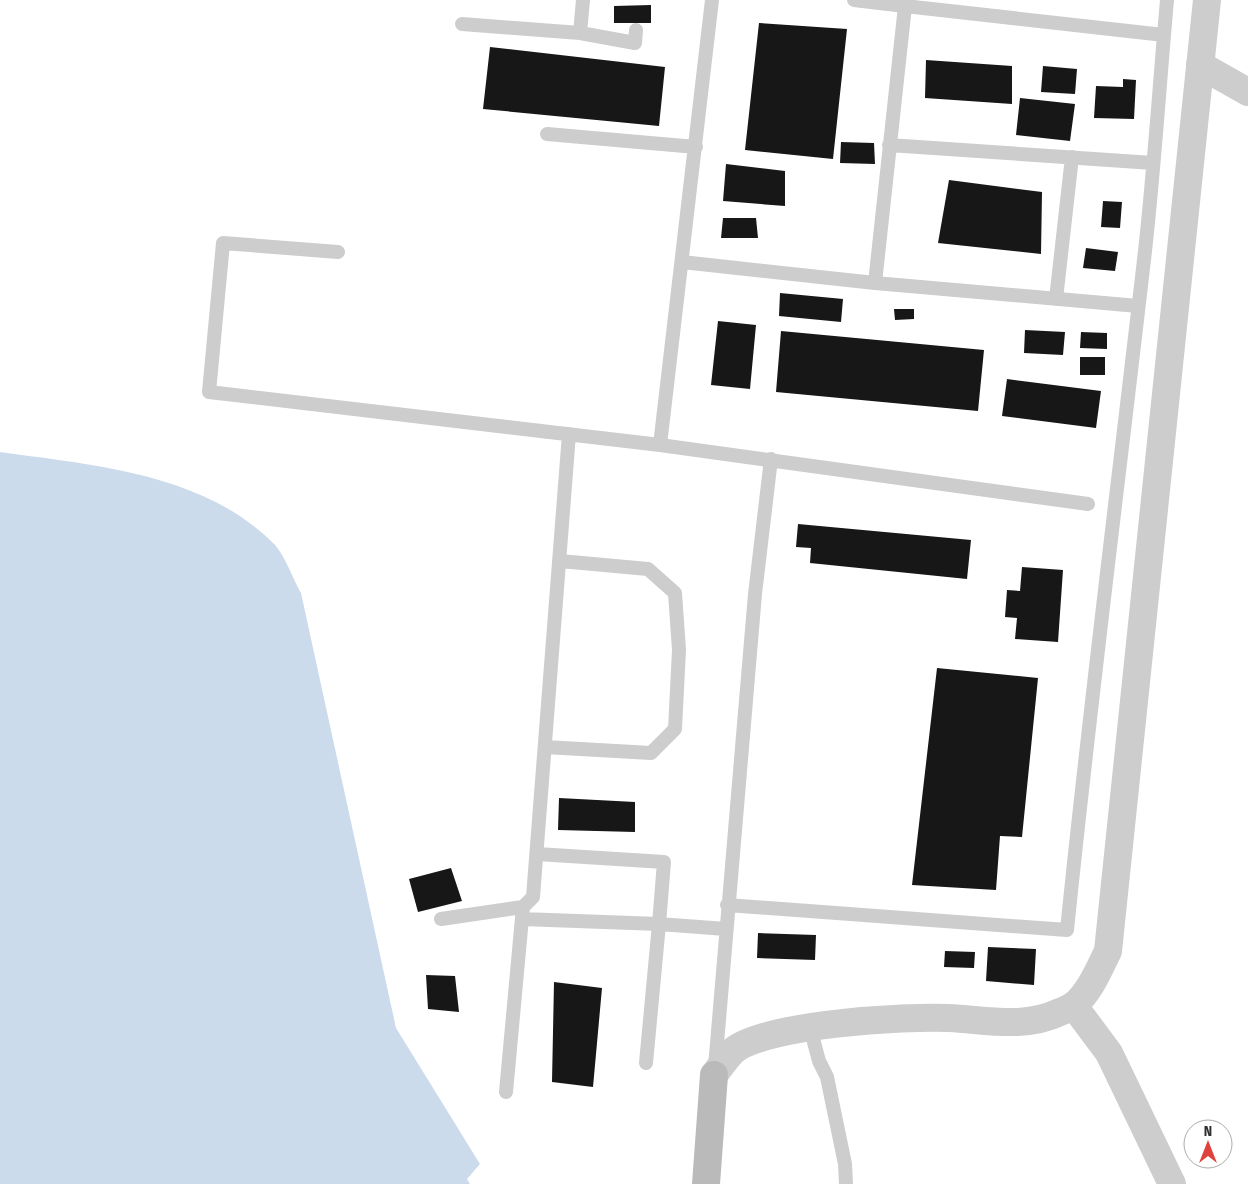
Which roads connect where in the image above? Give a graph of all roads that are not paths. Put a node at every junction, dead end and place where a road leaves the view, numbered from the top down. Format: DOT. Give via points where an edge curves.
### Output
graph roads {
  1 [pos="583,0"];
  2 [pos="712,0"];
  3 [pos="854,0"];
  4 [pos="1167,0"];
  5 [pos="1207,0"];
  6 [pos="905,6"];
  7 [pos="462,24"];
  8 [pos="636,30"];
  9 [pos="580,34"];
  10 [pos="1164,35"];
  11 [pos="1200,65"];
  12 [pos="1248,92"];
  13 [pos="547,134"];
  14 [pos="890,145"];
  15 [pos="696,147"];
  16 [pos="1072,157"];
  17 [pos="1153,163"];
  18 [pos="338,252"];
  19 [pos="682,262"];
  20 [pos="874,283"];
  21 [pos="1056,299"];
  22 [pos="1138,306"];
  23 [pos="569,434"];
  24 [pos="660,445"];
  25 [pos="771,460"];
  26 [pos="1088,504"];
  27 [pos="560,561"];
  28 [pos="545,747"];
  29 [pos="537,854"];
  30 [pos="727,905"];
  31 [pos="522,913"];
  32 [pos="441,919"];
  33 [pos="658,924"];
  34 [pos="726,929"];
  35 [pos="1074,1006"];
  36 [pos="810,1027"];
  37 [pos="646,1064"];
  38 [pos="714,1075"];
  39 [pos="506,1092"];
  40 [pos="706,1184"];
  41 [pos="846,1184"];
  42 [pos="1172,1184"];
  1 -- 9 [label="lane"];
  2 -- 15 [label="lane"];
  3 -- 6 [label="lane"];
  4 -- 10 [label="lane"];
  5 -- 11 [label="street"];
  6 -- 10 [label="lane"];
  6 -- 14 [label="lane"];
  7 -- 9 [label="lane"];
  8 -- 9 [label="lane" via="636,43"];
  10 -- 17 [label="lane"];
  11 -- 12 [label="street"];
  11 -- 35 [label="street" via="1108,951 1093,982"];
  13 -- 15 [label="lane"];
  14 -- 16 [label="lane"];
  14 -- 20 [label="lane"];
  15 -- 19 [label="lane"];
  16 -- 17 [label="lane"];
  16 -- 21 [label="lane"];
  17 -- 22 [label="lane"];
  18 -- 23 [label="lane" via="223,243 209,392"];
  19 -- 20 [label="lane"];
  19 -- 24 [label="lane"];
  20 -- 21 [label="lane"];
  21 -- 22 [label="lane"];
  22 -- 30 [label="lane" via="1066,930"];
  23 -- 24 [label="lane"];
  23 -- 27 [label="lane"];
  24 -- 25 [label="lane"];
  25 -- 26 [label="lane"];
  25 -- 30 [label="lane" via="754,594"];
  27 -- 28 [label="lane"];
  27 -- 28 [label="lane" via="648,569 675,594 679,650 675,729 651,753"];
  28 -- 29 [label="lane"];
  29 -- 31 [label="lane" via="533,897"];
  29 -- 33 [label="lane" via="664,862"];
  30 -- 34 [label="lane"];
  31 -- 32 [label="lane"];
  31 -- 33 [label="lane"];
  31 -- 39 [label="lane"];
  33 -- 34 [label="lane"];
  33 -- 37 [label="lane"];
  34 -- 38 [label="lane"];
  35 -- 36 [label="street" via="1044,1020 1008,1024 948,1018 884,1019"];
  35 -- 42 [label="street" via="1109,1053"];
  36 -- 38 [label="street" via="758,1040 734,1051"];
  36 -- 41 [label="lane" via="827,1077 845,1164"];
  38 -- 40 [label="main road"];
}
